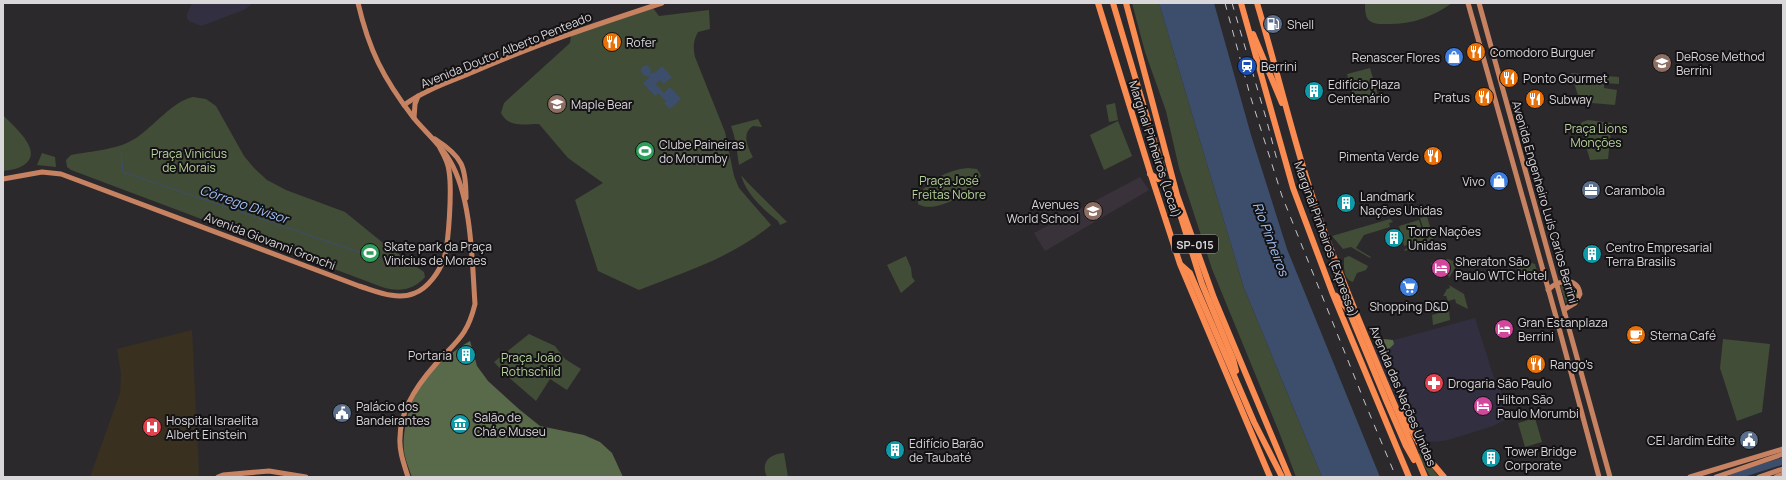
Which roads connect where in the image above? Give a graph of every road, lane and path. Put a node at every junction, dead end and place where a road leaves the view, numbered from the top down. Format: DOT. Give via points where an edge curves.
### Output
graph roads {
  1 [pos="358,3"];
  2 [pos="662,3"];
  3 [pos="1098,3"];
  4 [pos="1113,3"];
  5 [pos="1126,3"];
  6 [pos="1241,3"];
  7 [pos="1257,3"];
  8 [pos="1468,3"];
  9 [pos="1479,3"];
  10 [pos="1245,16"];
  11 [pos="418,96"];
  12 [pos="404,105"];
  13 [pos="414,118"];
  14 [pos="1293,128"];
  15 [pos="431,136"];
  16 [pos="440,148"];
  17 [pos="458,158"];
  18 [pos="454,168"];
  19 [pos="1150,174"];
  20 [pos="3,179"];
  21 [pos="459,180"];
  22 [pos="450,184"];
  23 [pos="1177,195"];
  24 [pos="466,204"];
  25 [pos="1180,264"];
  26 [pos="1556,283"];
  27 [pos="1548,290"];
  28 [pos="1332,292"];
  29 [pos="1565,309"];
  30 [pos="1238,382"];
  31 [pos="1394,401"];
  32 [pos="1783,449"];
  33 [pos="1783,454"];
  34 [pos="1783,469"];
  35 [pos="1783,474"];
  36 [pos="218,477"];
  37 [pos="306,477"];
  38 [pos="408,477"];
  39 [pos="1270,477"];
  40 [pos="1282,477"];
  41 [pos="1289,477"];
  42 [pos="1409,477"];
  43 [pos="1426,477"];
  44 [pos="1444,477"];
  45 [pos="1599,477"];
  46 [pos="1610,477"];
  47 [pos="1690,477"];
  48 [pos="1716,477"];
  49 [pos="1759,477"];
  50 [pos="1776,477"];
  1 -- 12 [label="main road" via="376,61"];
  2 -- 11 [label="main road, Avenida Doutor Alberto Penteado" via="541,45"];
  3 -- 19 [label="highway, Marginal Pinheiros (Local)"];
  4 -- 19 [label="highway" via="1163,171 1161,178"];
  5 -- 23 [label="highway, SP-015"];
  6 -- 10 [label="highway, Marginal Pinheiros (Expressa)"];
  7 -- 14 [label="highway, Avenida das Nações Unidas"];
  8 -- 27 [label="main road, Avenida Engenheiro Luís Carlos Berrini"];
  9 -- 26 [label="main road, Avenida Engenheiro Luís Carlos Berrini"];
  10 -- 14 [label="highway"];
  10 -- 28 [label="highway, Marginal Pinheiros (Expressa)" via="1293,188"];
  11 -- 12 [label="main road, Avenida Doutor Alberto Penteado"];
  11 -- 13 [label="main road"];
  12 -- 13 [label="main road"];
  13 -- 15 [label="main road"];
  14 -- 31 [label="highway, Avenida das Nações Unidas" via="1328,244"];
  15 -- 16 [label="main road"];
  15 -- 17 [label="main road"];
  16 -- 18 [label="main road"];
  16 -- 22 [label="main road, Avenida Giovanni Gronchi" via="448,165"];
  17 -- 18 [label="main road, Avenida Giovanni Gronchi"];
  17 -- 24 [label="main road" via="466,178"];
  18 -- 21 [label="main road"];
  18 -- 22 [label="main road, Avenida Giovanni Gronchi"];
  19 -- 25 [label="highway, Marginal Pinheiros (Local)"];
  20 -- 22 [label="main road, Avenida Giovanni Gronchi" via="42,172 61,174 359,286 398,296 414,294 421,290 435,276 441,265 446,249"];
  21 -- 22 [label="main road"];
  21 -- 24 [label="main road"];
  23 -- 30 [label="highway" via="1182,223 1195,265 1234,359"];
  23 -- 41 [label="highway, SP-015" via="1214,298"];
  24 -- 38 [label="main road" via="475,304 463,336 436,364 413,394 400,437"];
  25 -- 30 [label="highway" via="1190,273"];
  25 -- 39 [label="highway, Marginal Pinheiros (Local)"];
  26 -- 27 [label="main road"];
  26 -- 29 [label="main road, Avenida Engenheiro Luís Carlos Berrini"];
  26 -- 29 [label="main road" via="1572,283 1580,290 1577,300"];
  27 -- 45 [label="main road, Avenida Engenheiro Luís Carlos Berrini"];
  28 -- 42 [label="highway, Marginal Pinheiros (Expressa)"];
  28 -- 43 [label="highway" via="1349,311 1406,446"];
  29 -- 46 [label="main road, Avenida Engenheiro Luís Carlos Berrini"];
  30 -- 40 [label="highway"];
  31 -- 43 [label="highway, Avenida das Nações Unidas"];
  31 -- 44 [label="highway" via="1427,457"];
  32 -- 47 [label="main road"];
  33 -- 48 [label="main road"];
  34 -- 49 [label="main road"];
  35 -- 50 [label="main road"];
  36 -- 37 [label="main road" via="269,471"];
}
